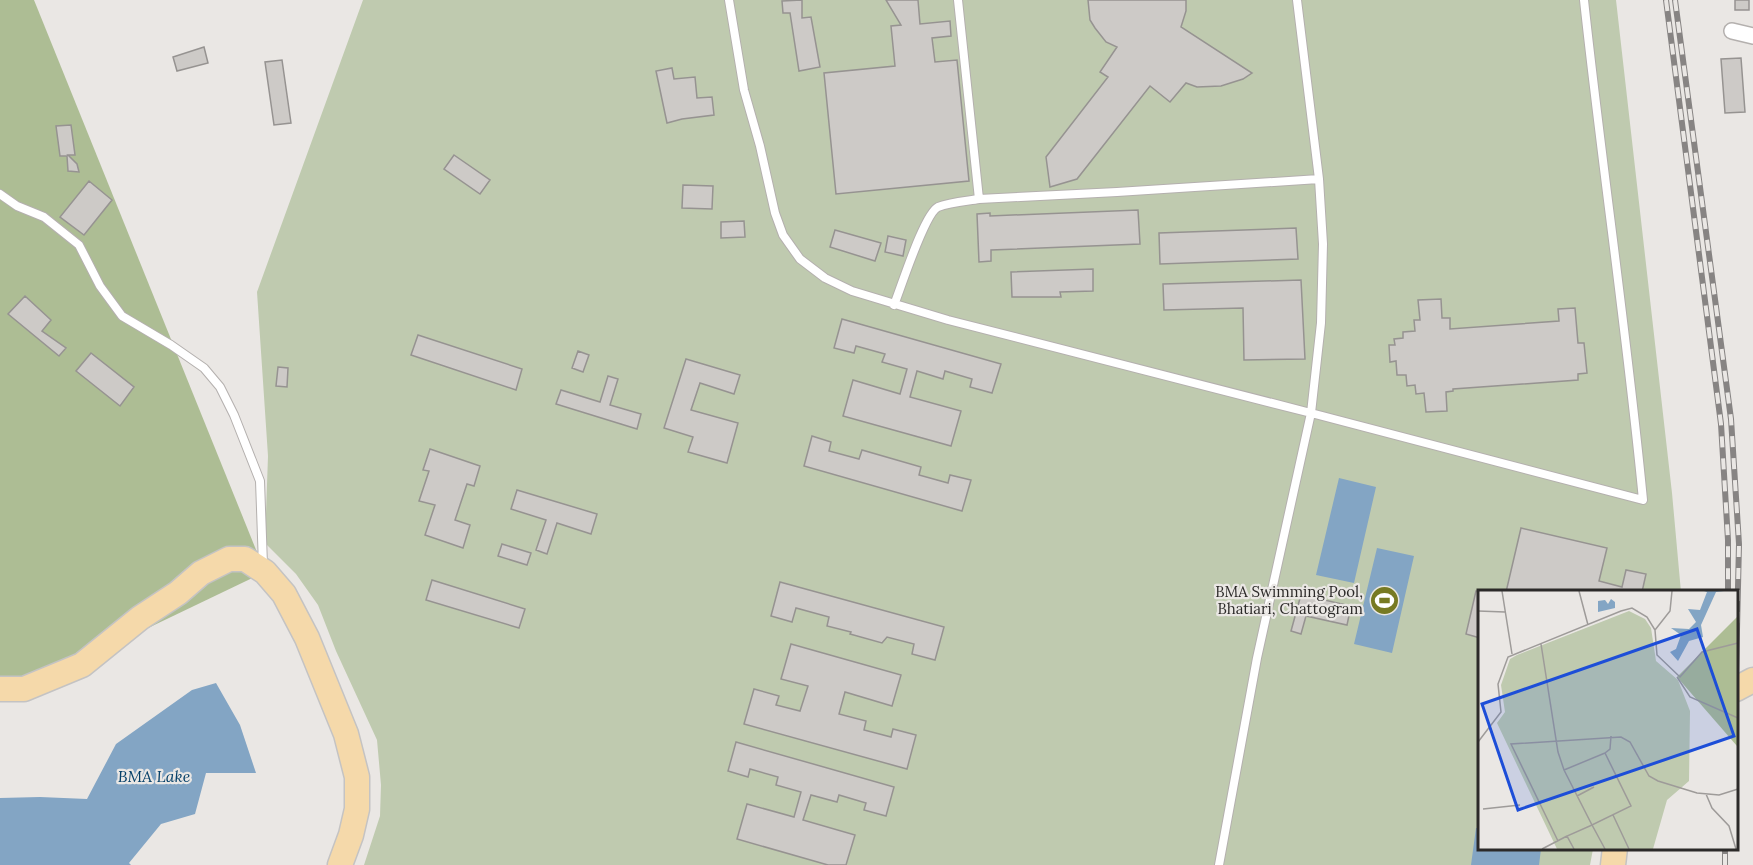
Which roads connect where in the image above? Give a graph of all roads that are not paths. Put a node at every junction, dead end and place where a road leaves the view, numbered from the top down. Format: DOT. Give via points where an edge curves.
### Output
graph roads {
  1 [pos="729,0"];
  2 [pos="958,0"];
  3 [pos="1298,0"];
  4 [pos="1584,0"];
  5 [pos="1731,31"];
  6 [pos="1753,36"];
  7 [pos="1319,180"];
  8 [pos="0,194"];
  9 [pos="979,199"];
  10 [pos="894,305"];
  11 [pos="1311,413"];
  12 [pos="265,572"];
  13 [pos="1753,680"];
  14 [pos="1738,688"];
  15 [pos="0,689"];
  16 [pos="1615,850"];
  17 [pos="340,865"];
  18 [pos="1218,865"];
  19 [pos="1613,865"];
  1 -- 10 [label="lane" via="744,90 783,235 800,259 825,278"];
  2 -- 9 [label="lane"];
  3 -- 7 [label="lane"];
  4 -- 11 [label="lane" via="1643,500"];
  5 -- 6 [label="street"];
  7 -- 9 [label="lane"];
  7 -- 11 [label="lane" via="1323,244 1321,323"];
  8 -- 12 [label="lane" via="44,217 79,244 100,286 122,316 204,368 220,387 260,481"];
  9 -- 10 [label="lane" via="931,212"];
  10 -- 11 [label="lane"];
  11 -- 18 [label="lane"];
  12 -- 15 [label="main road" via="245,559 229,559 201,573 82,665 24,689"];
  12 -- 17 [label="main road" via="284,594 307,638 346,734 357,777 357,809"];
  13 -- 14 [label="main road"];
  16 -- 19 [label="main road"];
}
